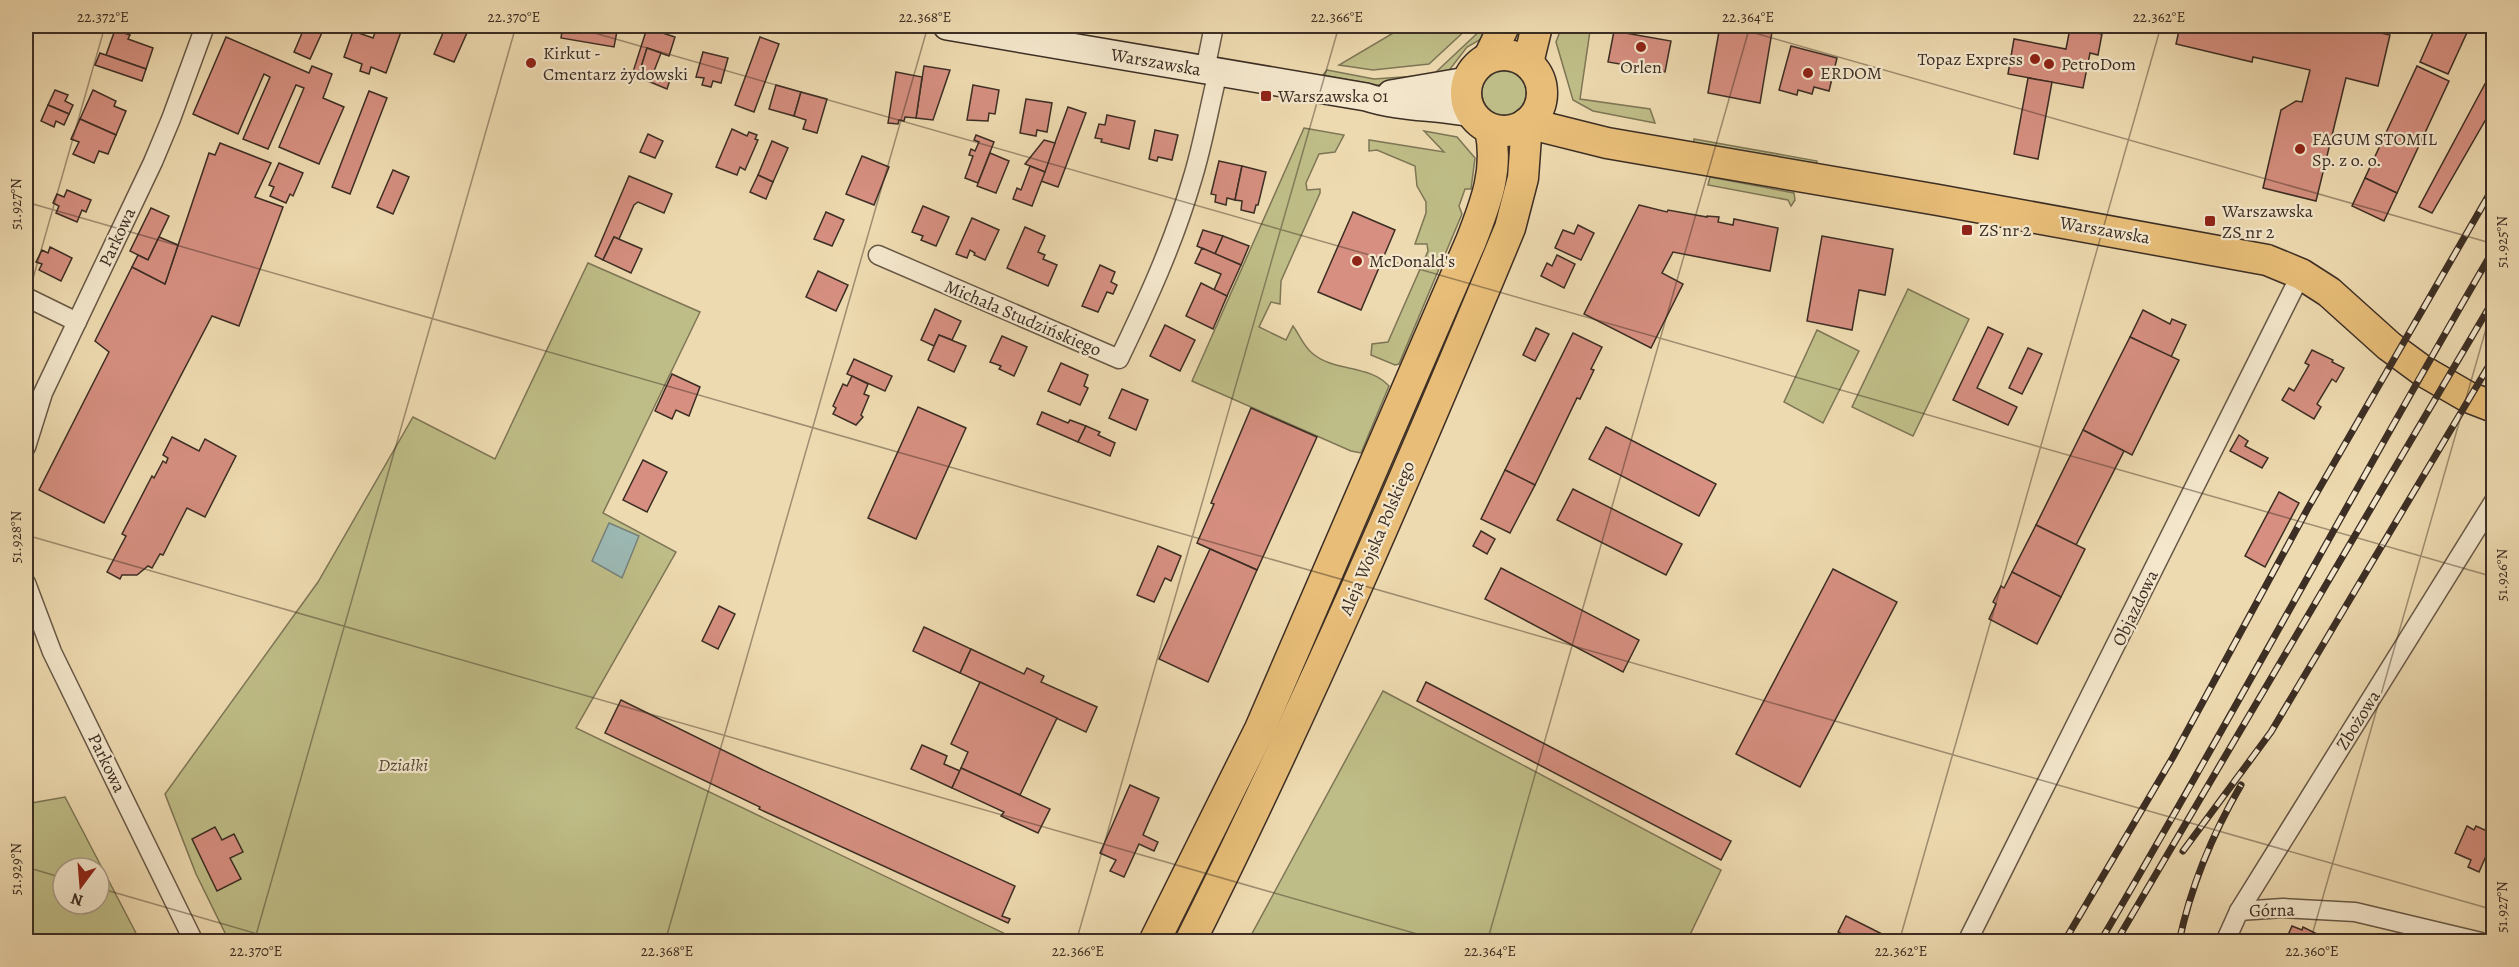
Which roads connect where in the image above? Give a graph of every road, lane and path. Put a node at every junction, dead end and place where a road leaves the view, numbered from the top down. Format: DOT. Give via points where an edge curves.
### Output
graph roads {
  1 [pos="205,26"];
  2 [pos="947,26"];
  3 [pos="1214,26"];
  4 [pos="1504,26"];
  5 [pos="1537,26"];
  6 [pos="1489,57"];
  7 [pos="1528,63"];
  8 [pos="1212,71"];
  9 [pos="1467,81"];
  10 [pos="1542,96"];
  11 [pos="1366,97"];
  12 [pos="1481,121"];
  13 [pos="1527,123"];
  14 [pos="1639,148"];
  15 [pos="878,255"];
  16 [pos="2301,274"];
  17 [pos="26,297"];
  18 [pos="77,322"];
  19 [pos="2493,407"];
  20 [pos="26,447"];
  21 [pos="2493,501"];
  22 [pos="26,583"];
  23 [pos="2239,911"];
  24 [pos="194,942"];
  25 [pos="1154,942"];
  26 [pos="1190,942"];
  27 [pos="1967,942"];
  28 [pos="2225,942"];
  29 [pos="2481,942"];
  1 -- 18 [label="street, Parkowa" via="153,162"];
  2 -- 8 [label="main road, Warszawska"];
  3 -- 8 [label="street"];
  4 -- 6 [label="main road"];
  5 -- 7 [label="main road"];
  6 -- 7 [label="main road" via="1506,54"];
  6 -- 9 [label="main road" via="1475,67"];
  7 -- 10 [label="main road" via="1540,82"];
  8 -- 11 [label="main road, Warszawska"];
  8 -- 15 [label="street, Michała Studzińskiego" via="1193,178 1180,219 1119,359"];
  9 -- 11 [label="main road, Warszawska"];
  9 -- 12 [label="main road" via="1465,94"];
  10 -- 13 [label="main road" via="1538,111"];
  10 -- 14 [label="main road, Warszawska" via="1588,127"];
  11 -- 12 [label="main road, Warszawska" via="1395,105 1434,107"];
  12 -- 13 [label="main road" via="1510,131"];
  12 -- 25 [label="main road, Aleja Wojska Polskiego" via="1494,146 1493,174 1484,210 1260,729"];
  13 -- 14 [label="main road, Warszawska"];
  13 -- 26 [label="main road, Aleja Wojska Polskiego" via="1523,178 1510,228 1314,684"];
  14 -- 16 [label="main road, Warszawska" via="2234,253 2268,260"];
  16 -- 19 [label="main road, Warszawska" via="2329,292 2389,346 2423,370"];
  16 -- 27 [label="street, Objazdowa"];
  17 -- 18 [label="street"];
  18 -- 20 [label="street, Parkowa" via="43,393"];
  21 -- 23 [label="street, Zbożowa"];
  22 -- 24 [label="street, Parkowa" via="52,652"];
  23 -- 28 [label="street, Zbożowa"];
  23 -- 29 [label="street, Górna" via="2283,908 2355,912"];
}
